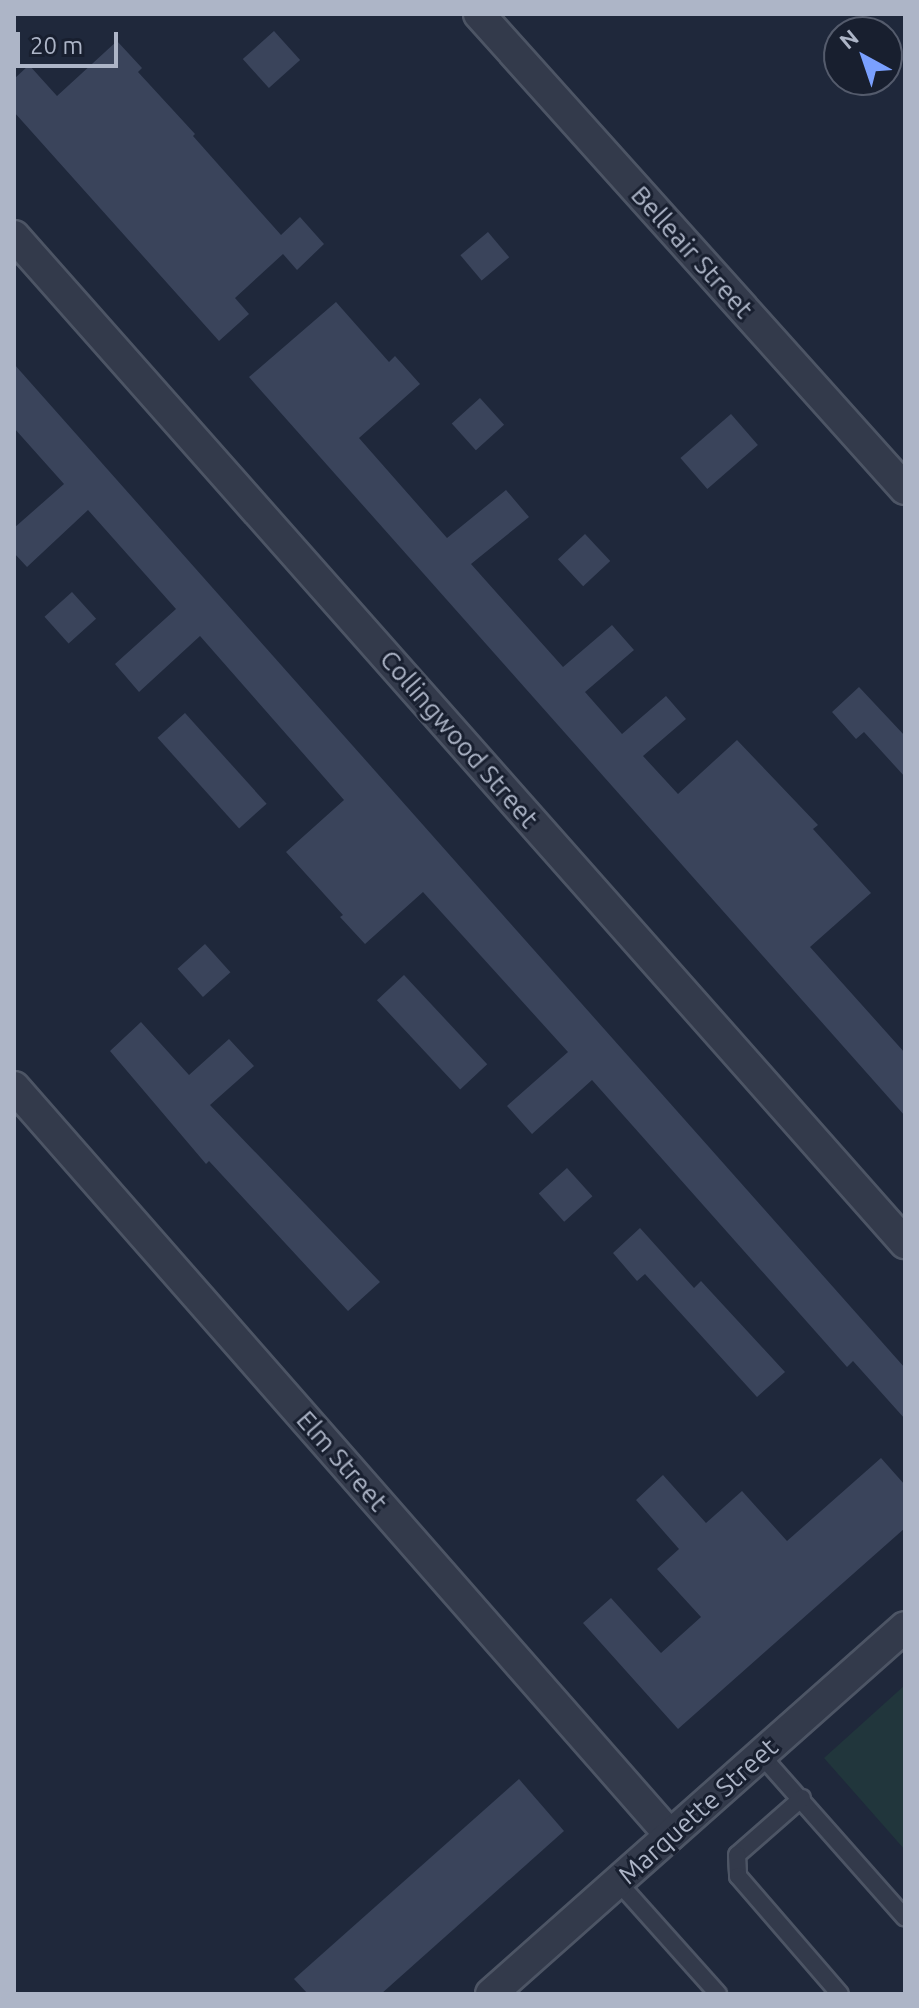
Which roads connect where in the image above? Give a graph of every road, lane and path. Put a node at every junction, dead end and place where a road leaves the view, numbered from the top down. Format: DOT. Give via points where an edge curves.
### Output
graph roads {
  1 [pos="479,14"];
  2 [pos="14,236"];
  3 [pos="905,489"];
  4 [pos="14,1087"];
  5 [pos="905,1243"];
  6 [pos="905,1627"];
  7 [pos="761,1755"];
  8 [pos="802,1798"];
  9 [pos="670,1835"];
  10 [pos="618,1882"];
  11 [pos="905,1918"];
  12 [pos="491,1994"];
  13 [pos="718,1994"];
  14 [pos="840,1994"];
  1 -- 3 [label="street, Belleair Street"];
  2 -- 5 [label="street, Collingwood Street"];
  4 -- 9 [label="street, Elm Street"];
  6 -- 7 [label="street, Marquette Street"];
  7 -- 8 [label="lane"];
  7 -- 9 [label="street, Marquette Street"];
  8 -- 11 [label="lane"];
  8 -- 14 [label="lane" via="737,1855 738,1876"];
  9 -- 10 [label="street, Marquette Street"];
  10 -- 12 [label="street, Marquette Street"];
  10 -- 13 [label="lane"];
}
